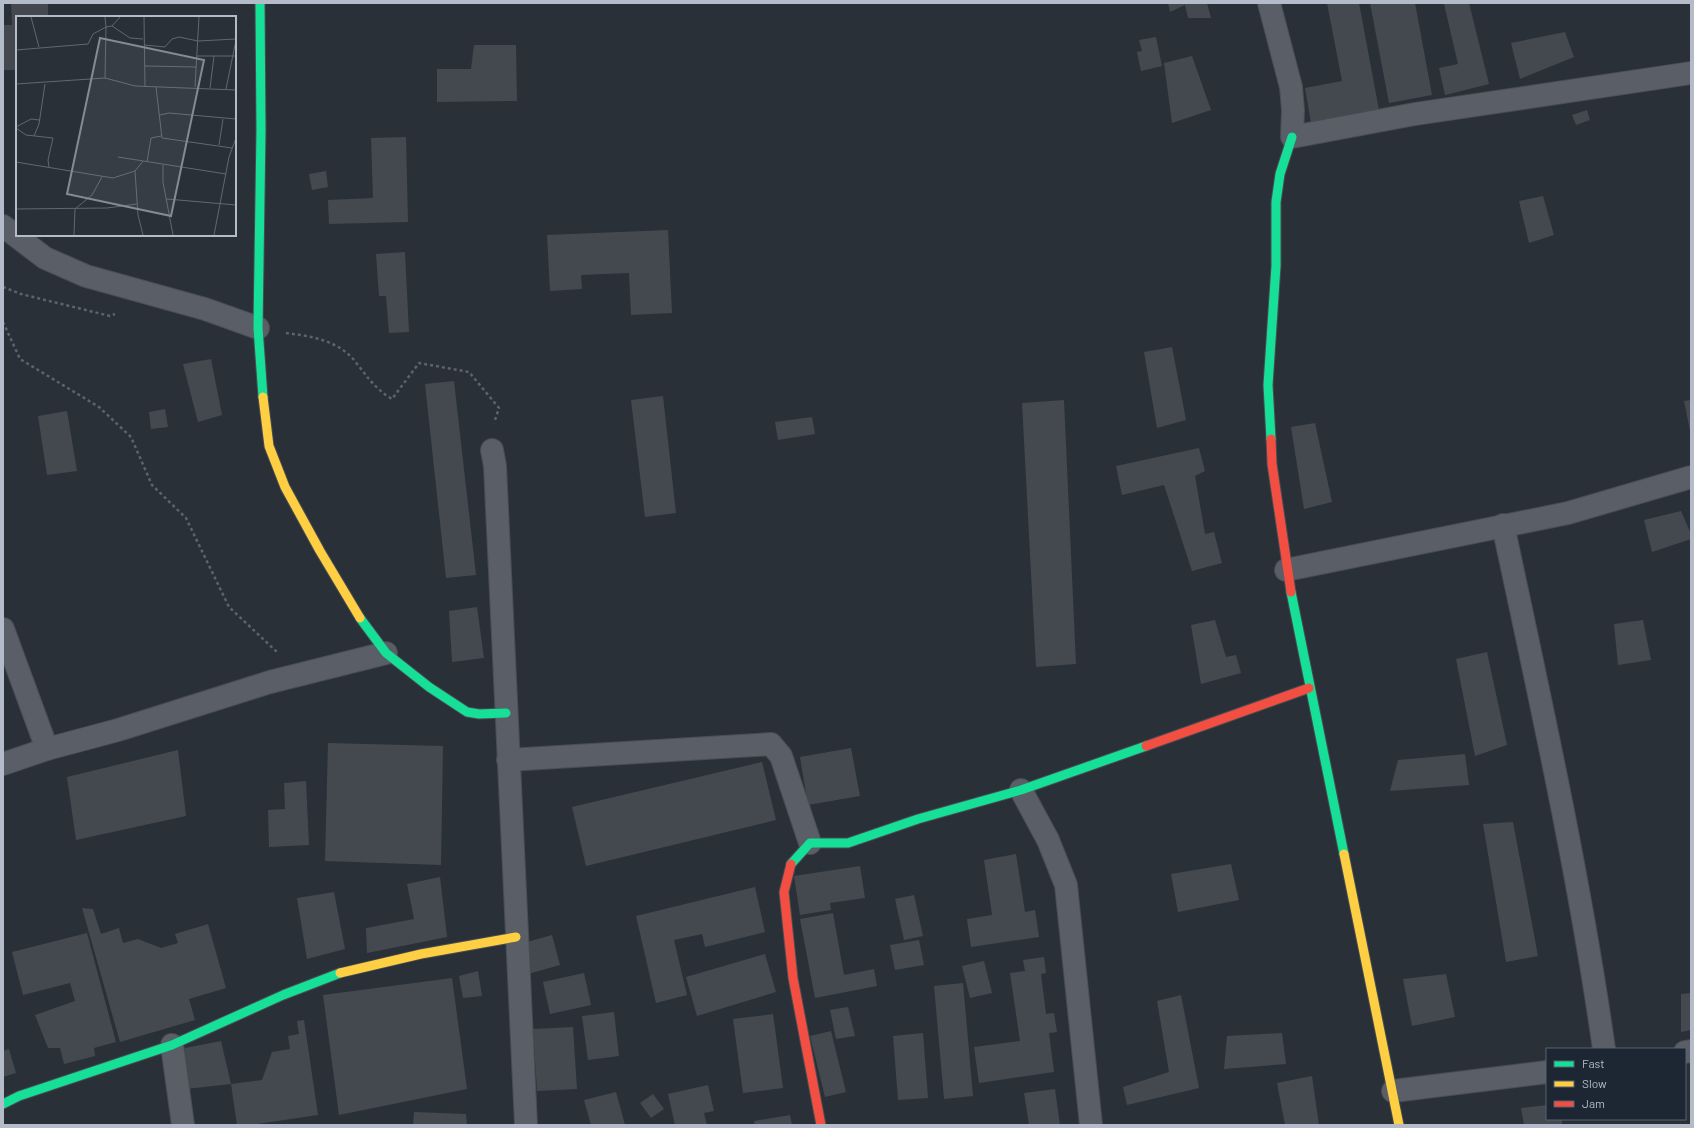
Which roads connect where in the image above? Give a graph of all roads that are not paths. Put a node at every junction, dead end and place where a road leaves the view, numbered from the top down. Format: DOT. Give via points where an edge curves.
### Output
graph roads {
  1 [pos="260,3"];
  2 [pos="1269,3"];
  3 [pos="1691,73"];
  4 [pos="1292,137"];
  5 [pos="3,226"];
  6 [pos="16,236"];
  7 [pos="16,236"];
  8 [pos="258,328"];
  9 [pos="492,450"];
  10 [pos="1691,477"];
  11 [pos="1503,525"];
  12 [pos="1286,570"];
  13 [pos="3,629"];
  14 [pos="386,653"];
  15 [pos="1309,688"];
  16 [pos="506,713"];
  17 [pos="46,749"];
  18 [pos="508,760"];
  19 [pos="3,764"];
  20 [pos="1021,790"];
  21 [pos="810,843"];
  22 [pos="516,937"];
  23 [pos="172,1045"];
  24 [pos="1604,1048"];
  25 [pos="1546,1072"];
  26 [pos="1393,1091"];
  27 [pos="3,1104"];
  28 [pos="183,1125"];
  29 [pos="526,1125"];
  30 [pos="821,1125"];
  31 [pos="1091,1125"];
  32 [pos="1399,1125"];
  1 -- 8 [label="street"];
  2 -- 4 [label="street" via="1291,87"];
  3 -- 4 [label="street" via="1415,114"];
  4 -- 12 [label="street" via="1280,174 1276,202 1276,266 1268,385 1272,464"];
  5 -- 6 [label="street"];
  7 -- 8 [label="street" via="45,258 86,276 205,309"];
  8 -- 14 [label="street" via="269,446 277,468 292,502 346,596"];
  9 -- 16 [label="street"];
  10 -- 11 [label="street" via="1568,513"];
  11 -- 12 [label="street"];
  11 -- 24 [label="street" via="1584,913"];
  12 -- 15 [label="street"];
  13 -- 17 [label="street"];
  14 -- 16 [label="street" via="430,688 468,712"];
  14 -- 17 [label="street" via="270,682 118,730"];
  15 -- 20 [label="street"];
  15 -- 26 [label="street"];
  16 -- 18 [label="street"];
  17 -- 19 [label="street"];
  18 -- 21 [label="street" via="771,744 781,756"];
  18 -- 22 [label="street"];
  20 -- 21 [label="street" via="918,819 848,843"];
  20 -- 31 [label="street" via="1048,840 1065,880"];
  21 -- 30 [label="street" via="791,863 784,892 792,978"];
  22 -- 23 [label="street" via="421,954 333,975"];
  22 -- 29 [label="street"];
  23 -- 27 [label="street" via="19,1096"];
  23 -- 28 [label="street"];
  25 -- 26 [label="street"];
  26 -- 32 [label="street"];
}
